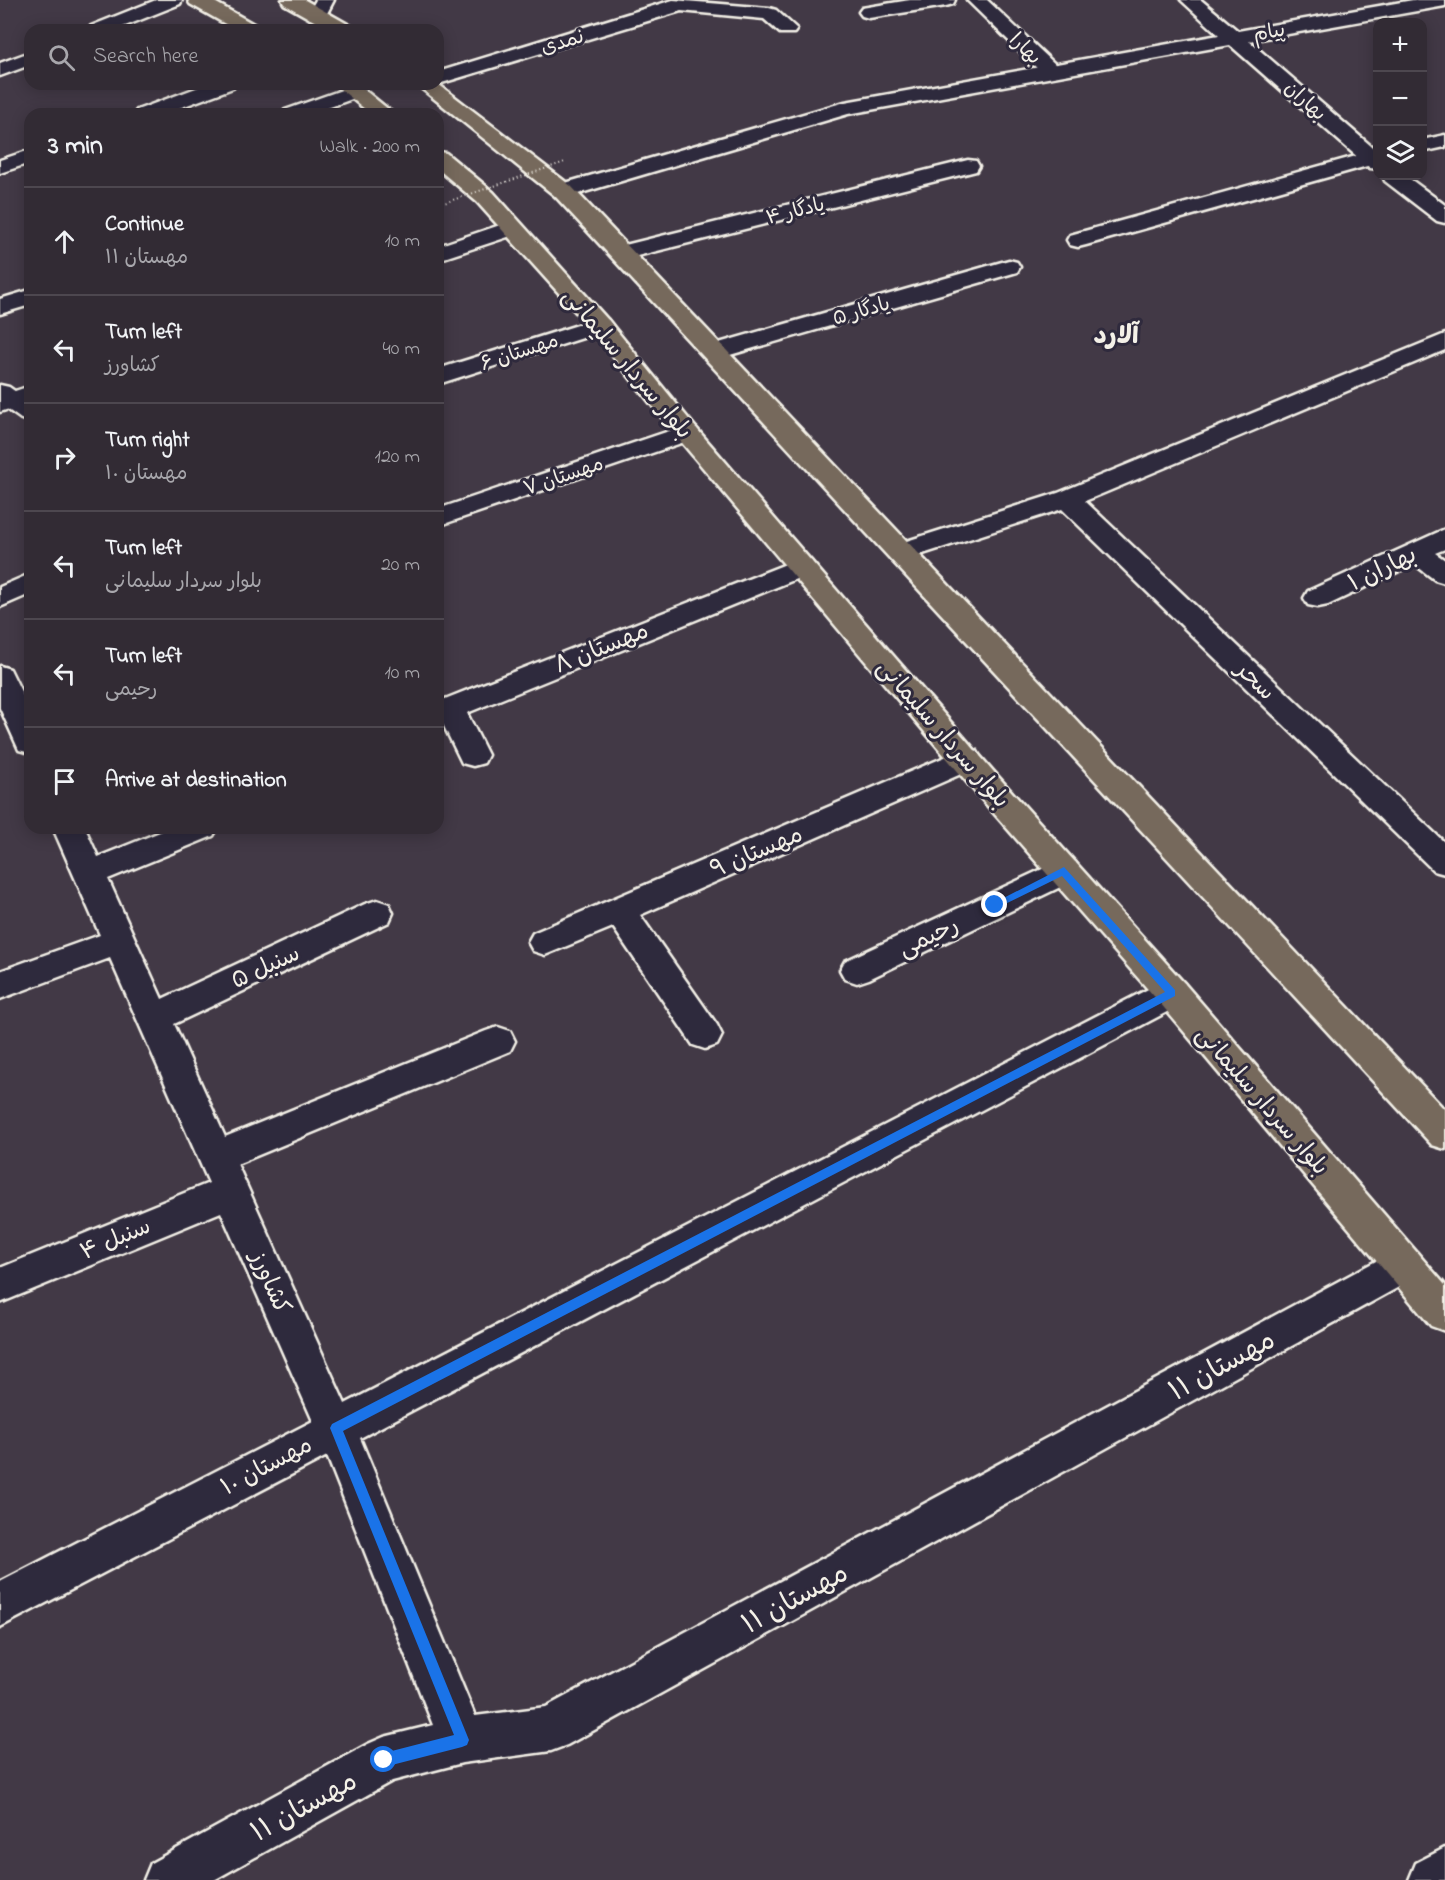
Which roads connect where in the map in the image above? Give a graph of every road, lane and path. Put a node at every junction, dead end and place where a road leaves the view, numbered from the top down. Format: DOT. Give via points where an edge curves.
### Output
graph roads {
  1 [pos="173,0"];
  2 [pos="197,0"];
  3 [pos="291,0"];
  4 [pos="946,0"];
  5 [pos="976,0"];
  6 [pos="1190,0"];
  7 [pos="1445,0"];
  8 [pos="681,2"];
  9 [pos="321,7"];
  10 [pos="868,12"];
  11 [pos="113,24"];
  12 [pos="239,24"];
  13 [pos="338,24"];
  14 [pos="787,29"];
  15 [pos="1235,37"];
  16 [pos="24,60"];
  17 [pos="0,70"];
  18 [pos="1050,70"];
  19 [pos="444,76"];
  20 [pos="210,90"];
  21 [pos="346,90"];
  22 [pos="353,90"];
  23 [pos="434,90"];
  24 [pos="160,108"];
  25 [pos="305,108"];
  26 [pos="376,108"];
  27 [pos="1445,141"];
  28 [pos="1427,145"];
  29 [pos="1373,157"];
  30 [pos="24,160"];
  31 [pos="1373,160"];
  32 [pos="565,162"];
  33 [pos="444,163"];
  34 [pos="968,166"];
  35 [pos="0,167"];
  36 [pos="1398,180"];
  37 [pos="563,191"];
  38 [pos="444,203"];
  39 [pos="1445,216"];
  40 [pos="512,228"];
  41 [pos="1078,240"];
  42 [pos="444,251"];
  43 [pos="621,253"];
  44 [pos="1009,267"];
  45 [pos="24,299"];
  46 [pos="0,307"];
  47 [pos="600,325"];
  48 [pos="1445,341"];
  49 [pos="714,352"];
  50 [pos="444,375"];
  51 [pos="687,433"];
  52 [pos="1067,499"];
  53 [pos="444,516"];
  54 [pos="1445,538"];
  55 [pos="901,552"];
  56 [pos="1416,552"];
  57 [pos="801,567"];
  58 [pos="1445,574"];
  59 [pos="24,586"];
  60 [pos="0,598"];
  61 [pos="1318,598"];
  62 [pos="0,676"];
  63 [pos="24,729"];
  64 [pos="473,755"];
  65 [pos="966,759"];
  66 [pos="72,834"];
  67 [pos="187,834"];
  68 [pos="1445,862"];
  69 [pos="1064,871"];
  70 [pos="89,874"];
  71 [pos="619,910"];
  72 [pos="377,914"];
  73 [pos="118,942"];
  74 [pos="545,942"];
  75 [pos="857,970"];
  76 [pos="0,985"];
  77 [pos="1172,993"];
  78 [pos="152,1019"];
  79 [pos="705,1035"];
  80 [pos="498,1041"];
  81 [pos="1445,1134"];
  82 [pos="215,1157"];
  83 [pos="230,1191"];
  84 [pos="1404,1265"];
  85 [pos="0,1286"];
  86 [pos="1445,1312"];
  87 [pos="336,1428"];
  88 [pos="0,1605"];
  89 [pos="462,1740"];
  90 [pos="1445,1872"];
  91 [pos="168,1880"];
  92 [pos="1433,1880"];
  1 -- 11 [label="street"];
  2 -- 12 [label="main road"];
  3 -- 9 [label="main road"];
  4 -- 10 [label="street"];
  5 -- 18 [label="street, بهارا"];
  6 -- 15 [label="street, بهاران"];
  7 -- 15 [label="street, پیام"];
  8 -- 14 [label="street" via="769,14"];
  8 -- 19 [label="street, نمدی"];
  9 -- 13 [label="main road"];
  15 -- 18 [label="street, پیام"];
  15 -- 29 [label="street, بهاران"];
  16 -- 17 [label="street"];
  18 -- 37 [label="street, پیام" via="845,108"];
  20 -- 24 [label="street"];
  21 -- 25 [label="street"];
  22 -- 26 [label="main road"];
  23 -- 37 [label="main road"];
  27 -- 28 [label="street"];
  30 -- 35 [label="street"];
  31 -- 41 [label="street"];
  32 -- 38 [label="path, bridge"];
  33 -- 40 [label="main road, بلوار سردار سلیمانی" via="485,197"];
  34 -- 43 [label="street, یادگار ۴"];
  36 -- 39 [label="street"];
  37 -- 43 [label="main road"];
  40 -- 42 [label="street"];
  40 -- 47 [label="main road, بلوار سردار سلیمانی"];
  43 -- 49 [label="main road"];
  44 -- 49 [label="street, یادگار ۵"];
  45 -- 46 [label="street"];
  47 -- 50 [label="street, مهستان ۶"];
  47 -- 51 [label="main road, بلوار سردار سلیمانی"];
  48 -- 52 [label="street"];
  49 -- 55 [label="main road"];
  51 -- 53 [label="street, مهستان ۷"];
  51 -- 57 [label="main road, بلوار سردار سلیمانی"];
  52 -- 55 [label="street"];
  52 -- 68 [label="street, سحر"];
  54 -- 56 [label="street, بهاران ۱"];
  55 -- 81 [label="main road"];
  56 -- 58 [label="street"];
  56 -- 61 [label="street, بهاران ۱"];
  57 -- 64 [label="street, مهستان ۸" via="450,708"];
  57 -- 65 [label="main road, بلوار سردار سلیمانی"];
  59 -- 60 [label="street"];
  62 -- 63 [label="street"];
  65 -- 69 [label="main road, بلوار سردار سلیمانی"];
  65 -- 71 [label="street, مهستان ۹"];
  66 -- 70 [label="street, کشاورز"];
  67 -- 70 [label="street"];
  69 -- 75 [label="street, رحیمی"];
  69 -- 77 [label="main road, بلوار سردار سلیمانی"];
  70 -- 73 [label="street, کشاورز"];
  71 -- 74 [label="street, مهستان ۹"];
  71 -- 79 [label="street"];
  72 -- 78 [label="street, سنبل ۵"];
  73 -- 76 [label="street"];
  73 -- 78 [label="street, کشاورز"];
  77 -- 84 [label="main road, بلوار سردار سلیمانی"];
  77 -- 87 [label="street, مهستان ۱۰"];
  78 -- 82 [label="street, کشاورز"];
  80 -- 82 [label="street"];
  82 -- 83 [label="street, کشاورز"];
  83 -- 85 [label="street, سنبل ۴"];
  83 -- 87 [label="street, کشاورز"];
  84 -- 86 [label="main road, بلوار سردار سلیمانی"];
  84 -- 89 [label="street, مهستان ۱۱" via="551,1729"];
  87 -- 88 [label="street, مهستان ۱۰"];
  87 -- 89 [label="street, کشاورز"];
  89 -- 91 [label="street, مهستان ۱۱" via="384,1760"];
  90 -- 92 [label="street"];
}
